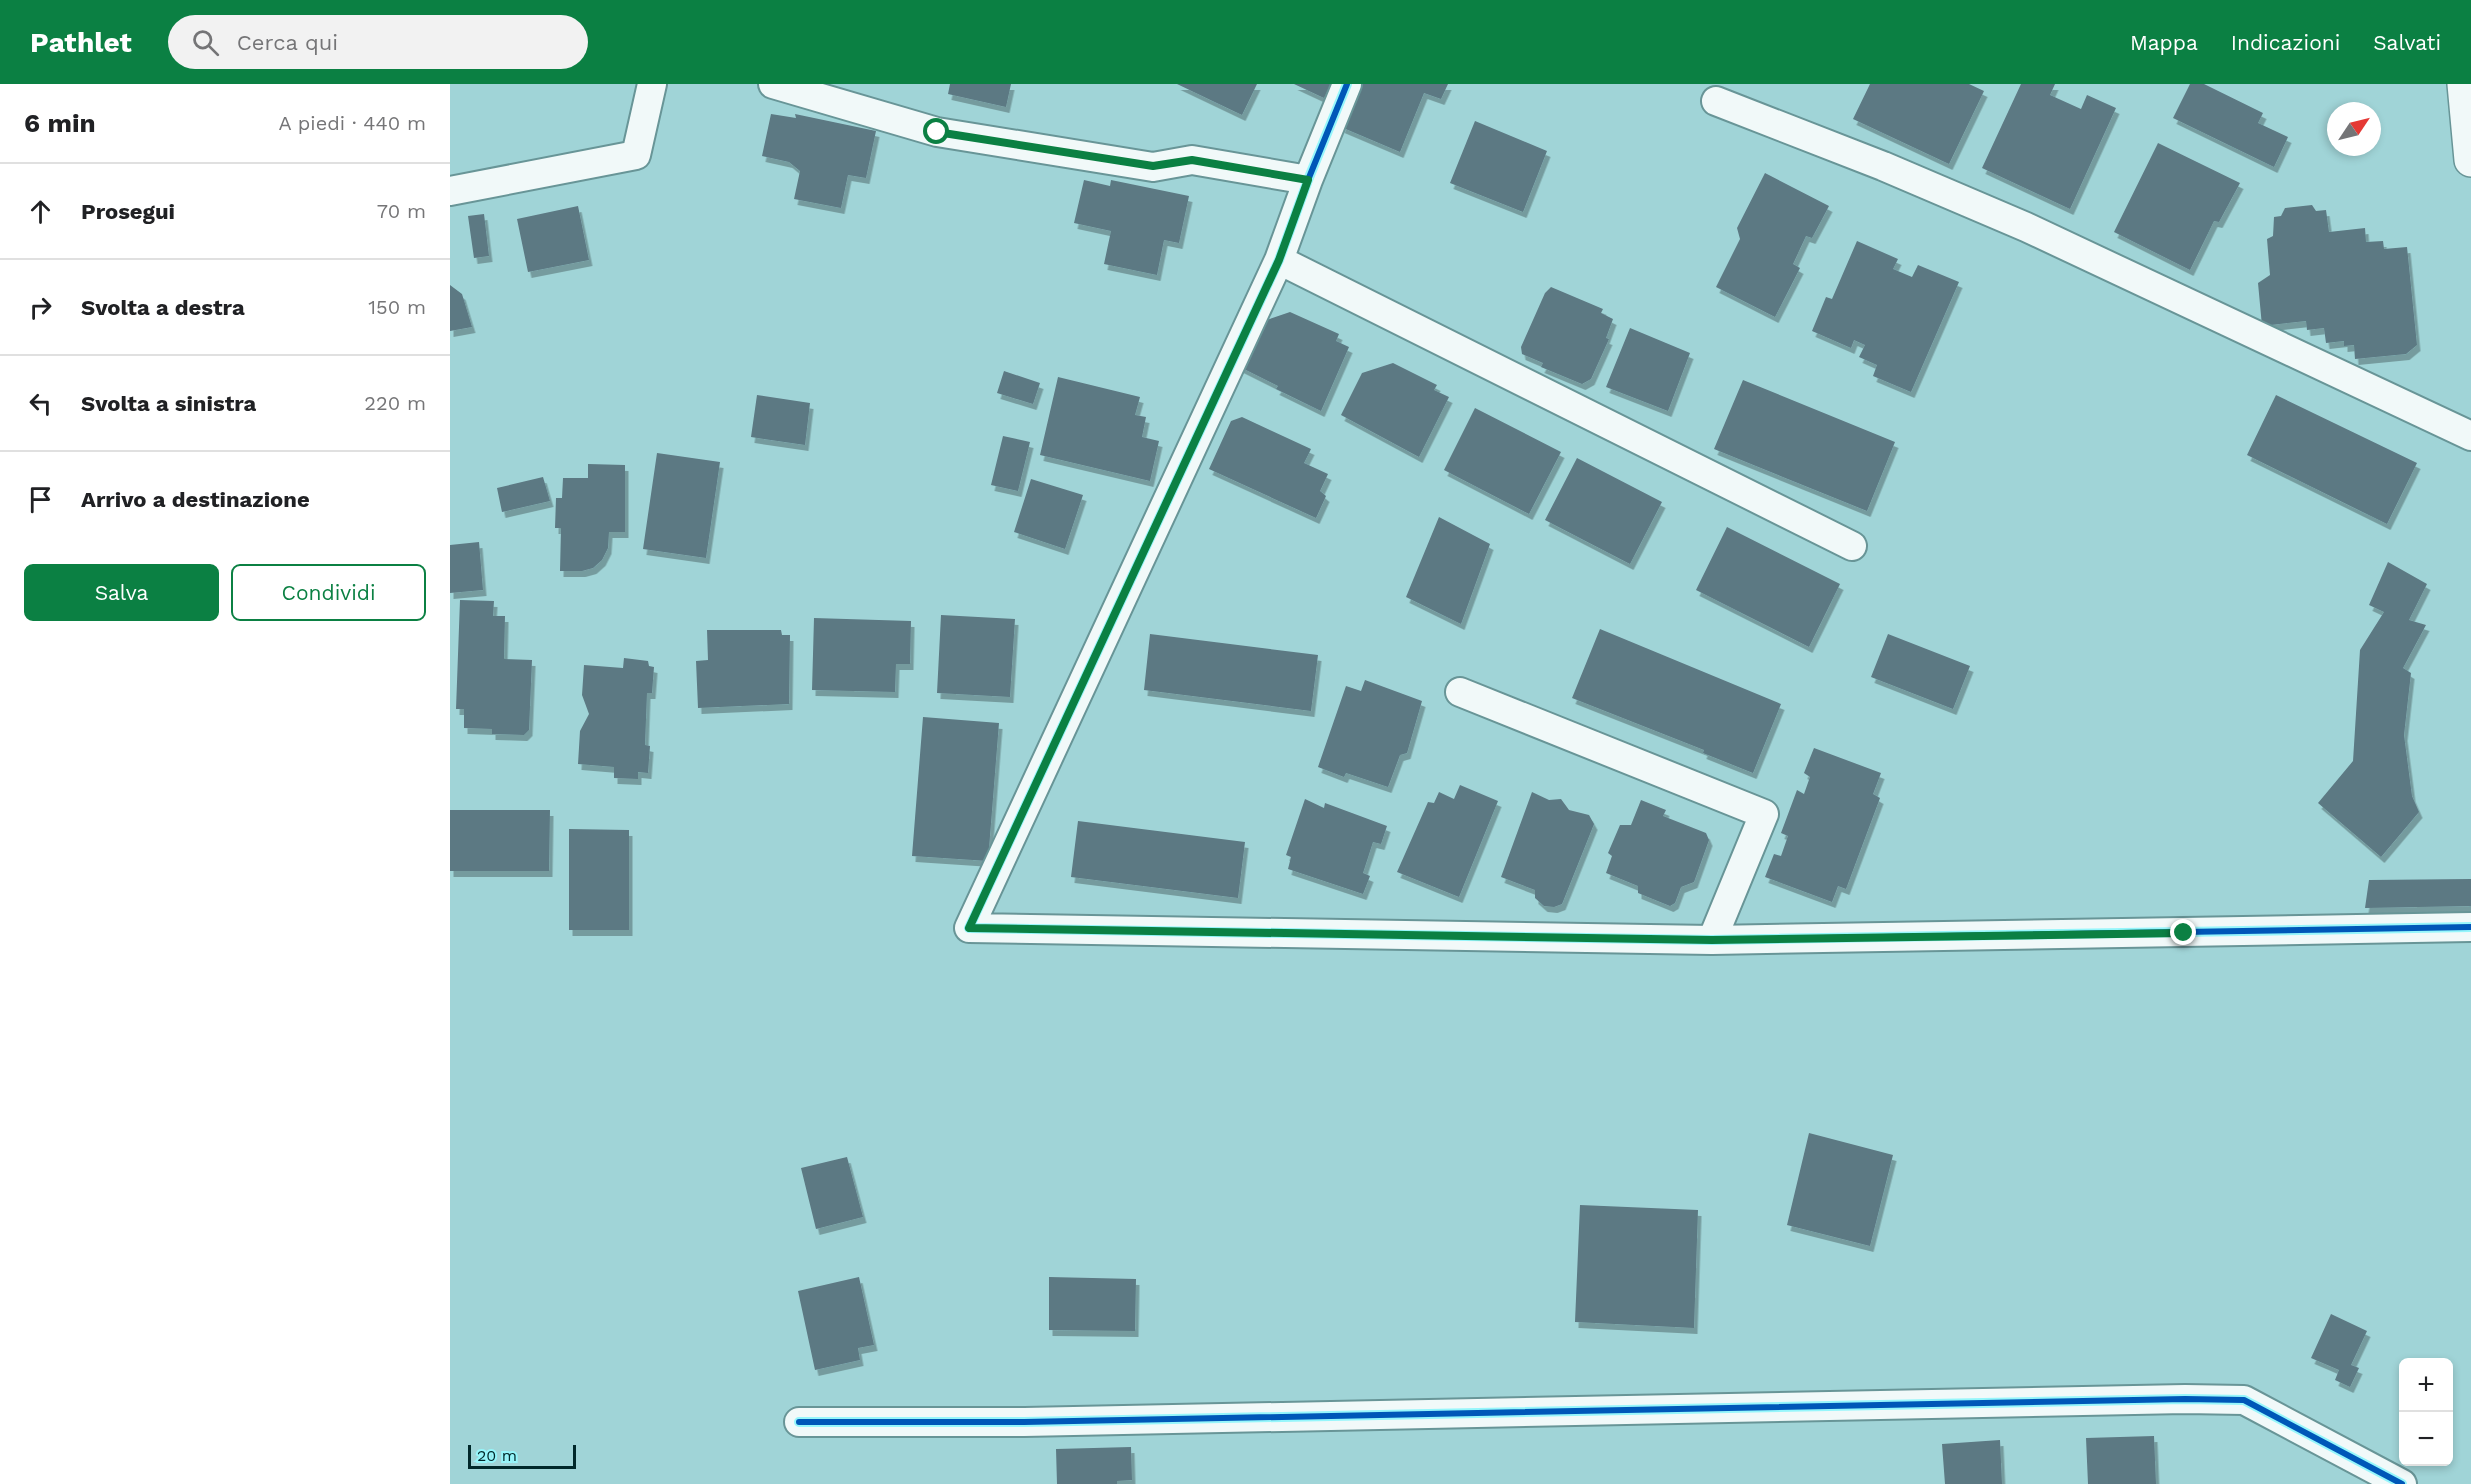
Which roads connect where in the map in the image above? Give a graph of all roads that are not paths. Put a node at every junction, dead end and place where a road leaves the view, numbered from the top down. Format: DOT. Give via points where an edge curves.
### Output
graph roads {
  1 [pos="651,84"];
  2 [pos="773,84"];
  3 [pos="1347,84"];
  4 [pos="2464,84"];
  5 [pos="1716,101"];
  6 [pos="2471,160"];
  7 [pos="1308,180"];
  8 [pos="450,191"];
  9 [pos="1279,260"];
  10 [pos="2471,435"];
  11 [pos="1852,546"];
  12 [pos="1460,692"];
  13 [pos="2471,927"];
  14 [pos="1712,940"];
  15 [pos="799,1422"];
  16 [pos="2402,1484"];
  1 -- 8 [label="street" via="636,156"];
  2 -- 7 [label="street" via="937,132 1153,166 1192,160"];
  3 -- 7 [label="street"];
  4 -- 6 [label="street"];
  5 -- 10 [label="street" via="2026,226"];
  7 -- 9 [label="street"];
  9 -- 11 [label="street"];
  9 -- 14 [label="street" via="969,928"];
  12 -- 14 [label="street" via="1764,814"];
  13 -- 14 [label="street"];
  15 -- 16 [label="street" via="1035,1422 2244,1400"];
}
